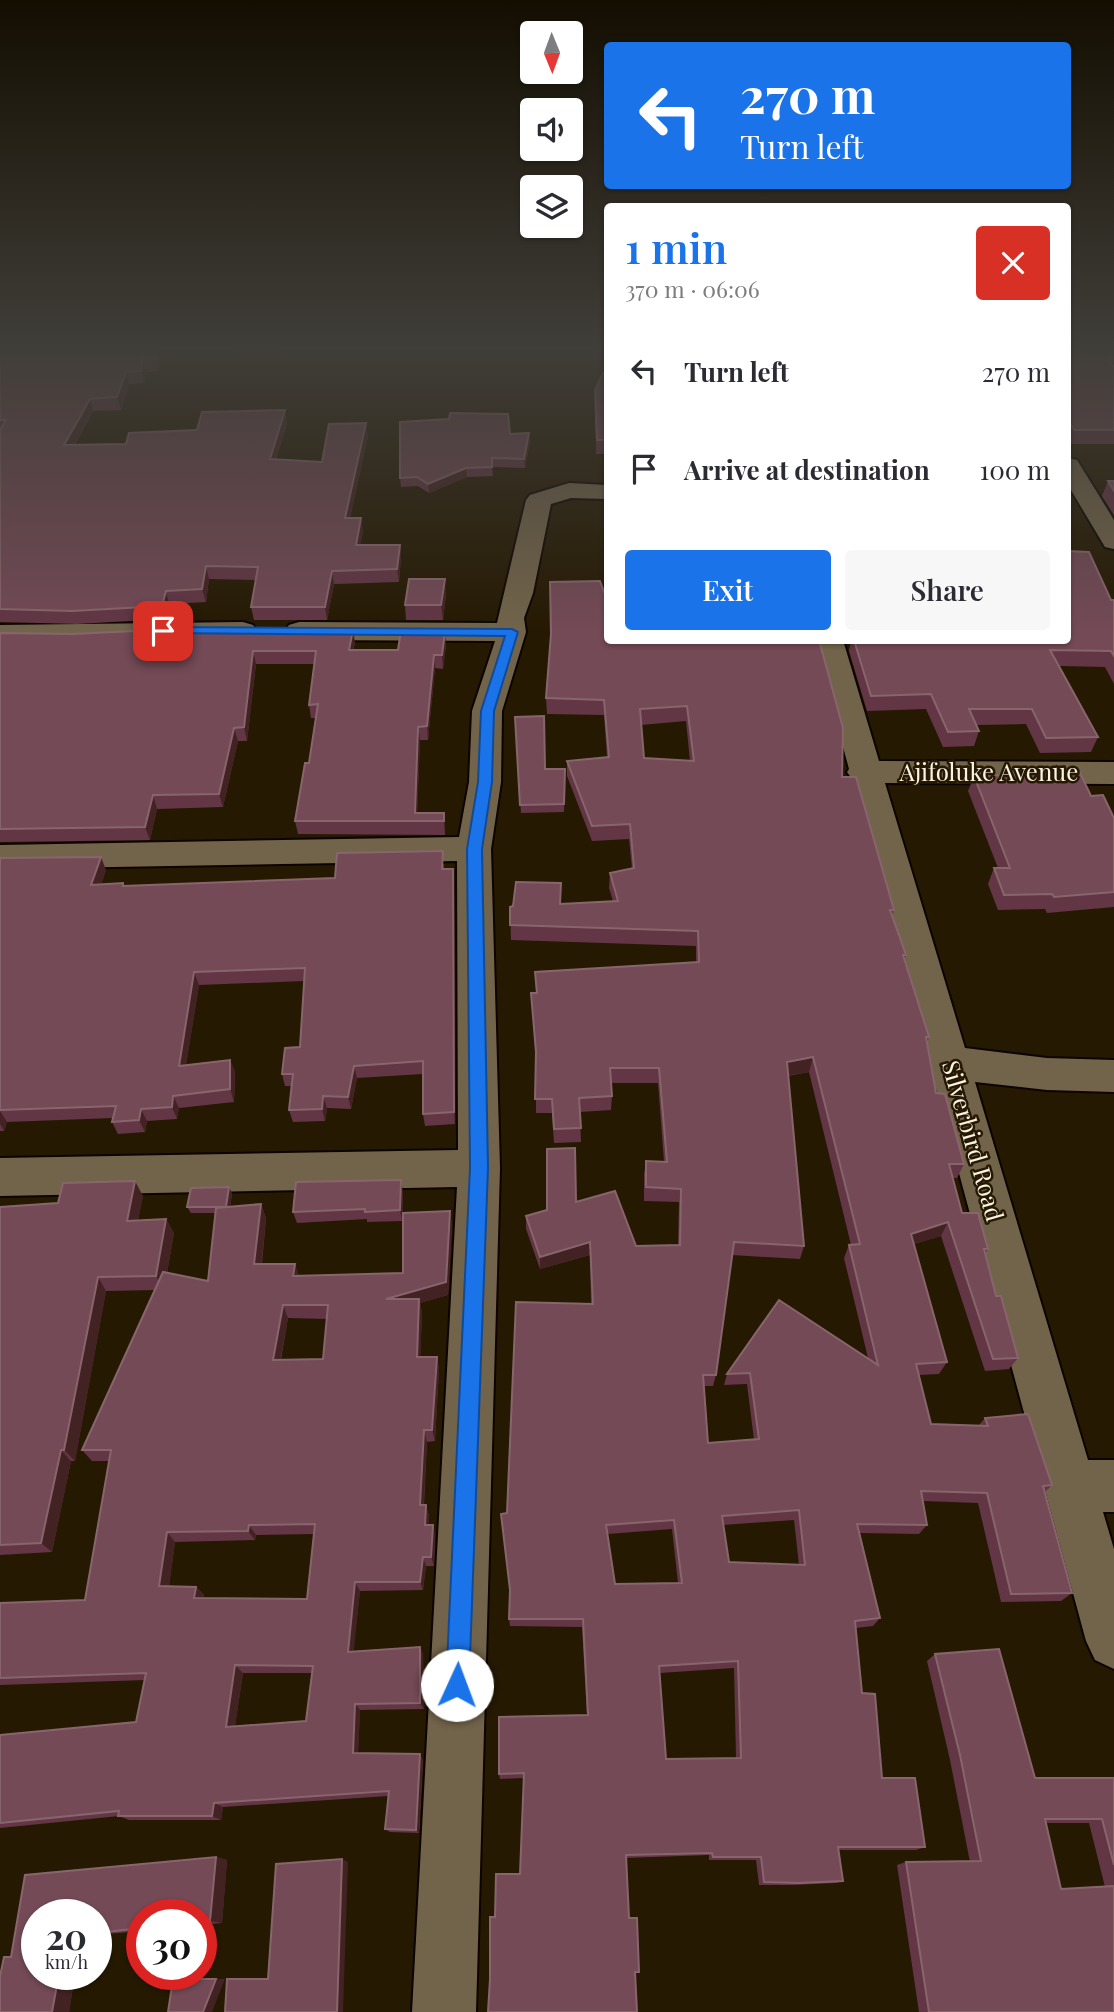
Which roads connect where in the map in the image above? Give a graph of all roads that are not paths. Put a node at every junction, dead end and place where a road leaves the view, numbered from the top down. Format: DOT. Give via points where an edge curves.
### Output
graph roads {
  1 [pos="1071,470"];
  2 [pos="604,492"];
  3 [pos="1114,541"];
  4 [pos="512,632"];
  5 [pos="0,634"];
  6 [pos="829,644"];
  7 [pos="863,772"];
  8 [pos="1114,773"];
  9 [pos="474,849"];
  10 [pos="0,857"];
  11 [pos="950,1063"];
  12 [pos="1114,1076"];
  13 [pos="479,1168"];
  14 [pos="0,1177"];
  15 [pos="1092,1486"];
  16 [pos="1114,1641"];
  17 [pos="444,2012"];
  1 -- 3 [label="street"];
  2 -- 4 [label="street" via="569,490 540,500 510,618"];
  4 -- 5 [label="street"];
  4 -- 9 [label="street" via="487,711 485,782"];
  6 -- 7 [label="street, Silverbird Road"];
  7 -- 8 [label="street, Ajifoluke Avenue"];
  7 -- 11 [label="street, Silverbird Road"];
  9 -- 10 [label="street"];
  9 -- 13 [label="street"];
  11 -- 12 [label="street"];
  11 -- 15 [label="street, Silverbird Road"];
  13 -- 14 [label="street"];
  13 -- 17 [label="street"];
  15 -- 16 [label="street, Silverbird Road"];
}
